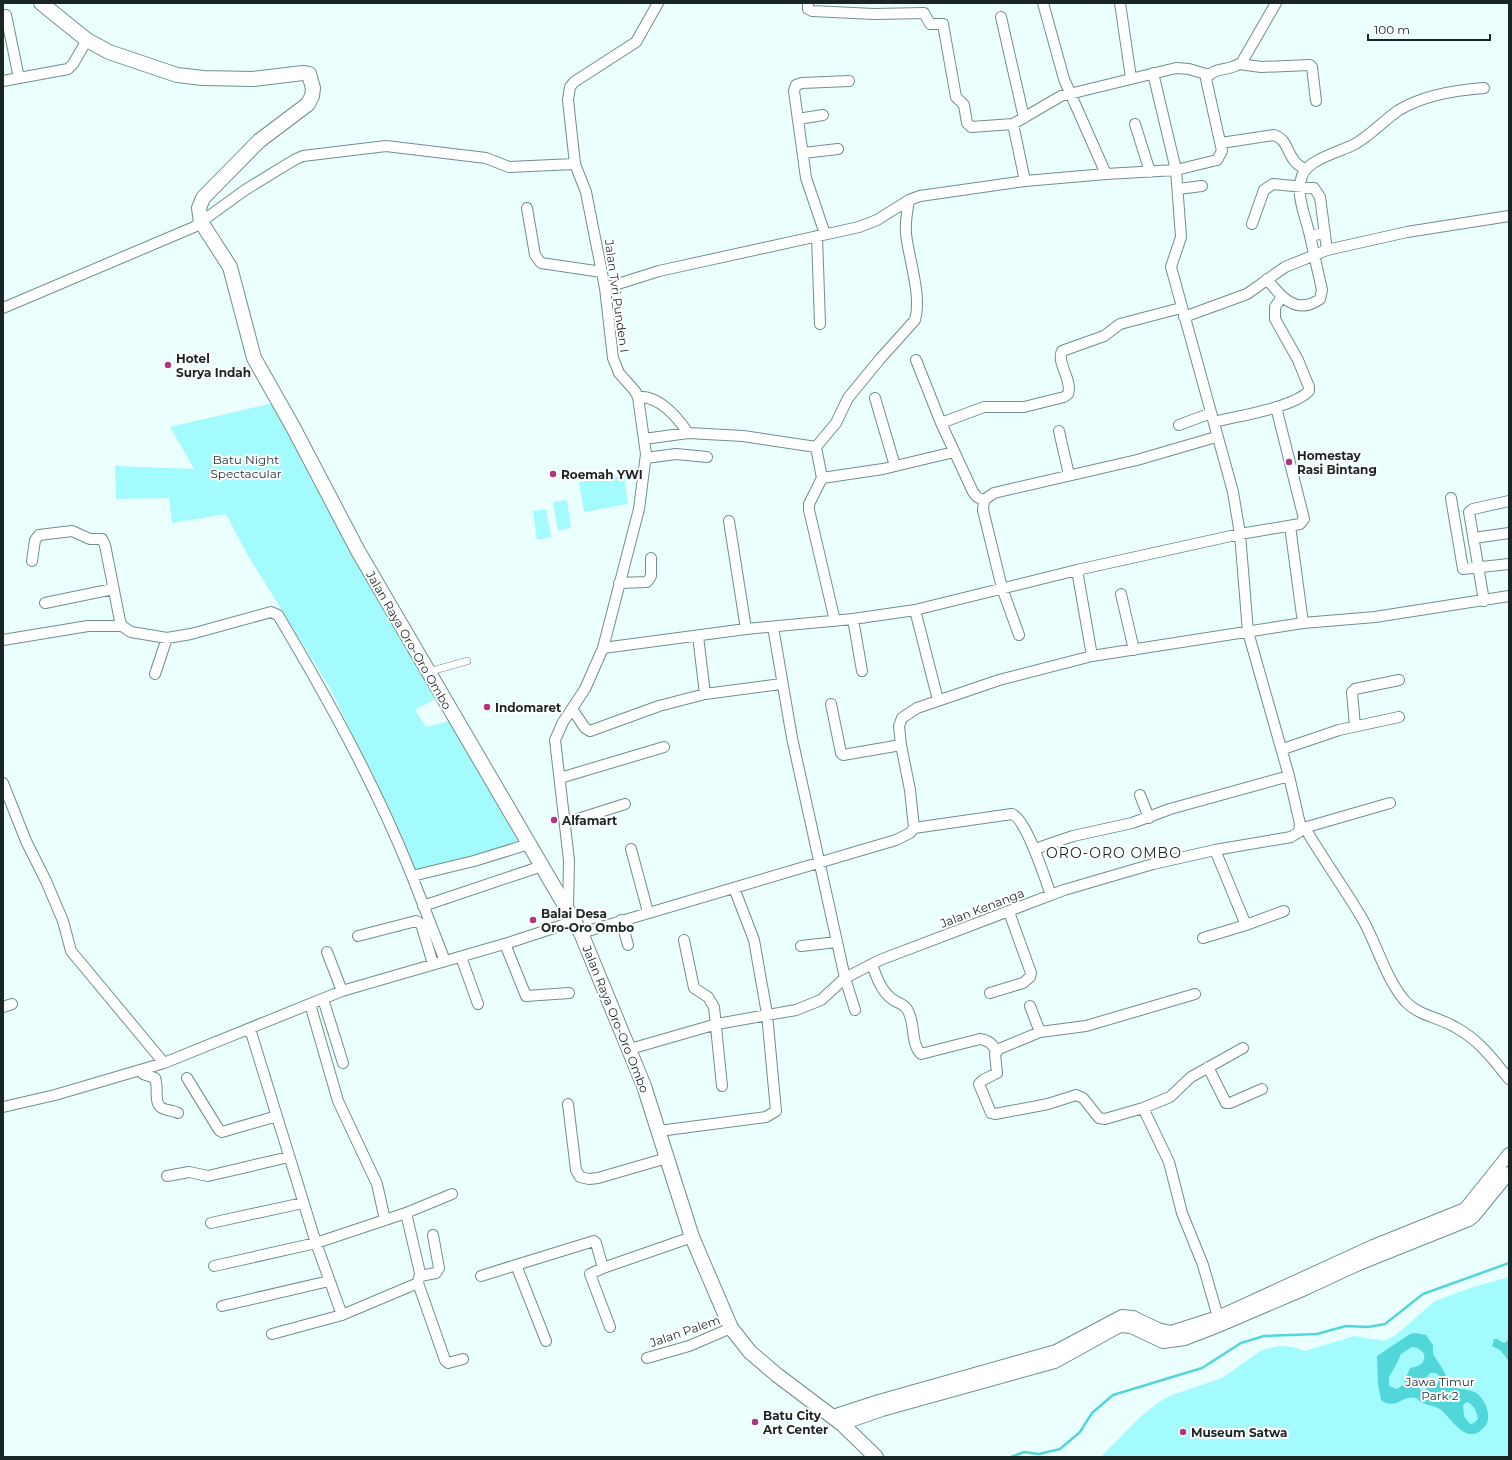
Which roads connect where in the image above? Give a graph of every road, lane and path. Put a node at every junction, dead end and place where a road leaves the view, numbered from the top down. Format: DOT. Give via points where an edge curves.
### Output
graph roads {
  1 [pos="41,3"];
  2 [pos="658,3"];
  3 [pos="808,3"];
  4 [pos="1043,3"];
  5 [pos="1120,3"];
  6 [pos="1276,3"];
  7 [pos="6,15"];
  8 [pos="1001,17"];
  9 [pos="87,40"];
  10 [pos="1239,64"];
  11 [pos="1153,73"];
  12 [pos="1209,75"];
  13 [pos="19,78"];
  14 [pos="1131,78"];
  15 [pos="3,81"];
  16 [pos="848,81"];
  17 [pos="1484,88"];
  18 [pos="1070,93"];
  19 [pos="1316,101"];
  20 [pos="823,115"];
  21 [pos="1024,118"];
  22 [pos="798,119"];
  23 [pos="1013,124"];
  24 [pos="1135,124"];
  25 [pos="1221,143"];
  26 [pos="838,149"];
  27 [pos="803,153"];
  28 [pos="575,164"];
  29 [pos="1305,169"];
  30 [pos="1176,170"];
  31 [pos="1150,172"];
  32 [pos="1106,174"];
  33 [pos="1025,181"];
  34 [pos="1202,186"];
  35 [pos="1299,187"];
  36 [pos="1178,189"];
  37 [pos="909,200"];
  38 [pos="527,208"];
  39 [pos="1509,216"];
  40 [pos="201,222"];
  41 [pos="1252,224"];
  42 [pos="1324,233"];
  43 [pos="821,235"];
  44 [pos="1310,236"];
  45 [pos="1327,250"];
  46 [pos="1313,256"];
  47 [pos="602,272"];
  48 [pos="1267,279"];
  49 [pos="605,288"];
  50 [pos="1281,298"];
  51 [pos="3,308"];
  52 [pos="1182,313"];
  53 [pos="820,324"];
  54 [pos="916,360"];
  55 [pos="638,398"];
  56 [pos="876,398"];
  57 [pos="1276,407"];
  58 [pos="1212,417"];
  59 [pos="941,423"];
  60 [pos="1179,425"];
  61 [pos="1059,431"];
  62 [pos="688,433"];
  63 [pos="1216,437"];
  64 [pos="644,439"];
  65 [pos="816,447"];
  66 [pos="954,452"];
  67 [pos="707,457"];
  68 [pos="646,458"];
  69 [pos="895,466"];
  70 [pos="1069,475"];
  71 [pos="822,478"];
  72 [pos="1451,498"];
  73 [pos="984,500"];
  74 [pos="1509,501"];
  75 [pos="729,521"];
  76 [pos="1290,526"];
  77 [pos="1509,533"];
  78 [pos="1240,534"];
  79 [pos="1474,538"];
  80 [pos="651,558"];
  81 [pos="32,561"];
  82 [pos="1509,564"];
  83 [pos="1479,568"];
  84 [pos="1077,570"];
  85 [pos="619,583"];
  86 [pos="1002,588"];
  87 [pos="113,589"];
  88 [pos="1121,594"];
  89 [pos="1509,596"];
  90 [pos="1484,601"];
  91 [pos="45,603"];
  92 [pos="915,610"];
  93 [pos="853,619"];
  94 [pos="835,621"];
  95 [pos="1303,623"];
  96 [pos="122,626"];
  97 [pos="773,627"];
  98 [pos="746,630"];
  99 [pos="1248,632"];
  100 [pos="1019,635"];
  101 [pos="698,636"];
  102 [pos="167,638"];
  103 [pos="3,640"];
  104 [pos="603,648"];
  105 [pos="1134,650"];
  106 [pos="1092,656"];
  107 [pos="467,661"];
  108 [pos="862,671"];
  109 [pos="427,672"];
  110 [pos="155,674"];
  111 [pos="1399,680"];
  112 [pos="781,684"];
  113 [pos="705,694"];
  114 [pos="938,700"];
  115 [pos="831,704"];
  116 [pos="572,710"];
  117 [pos="1399,717"];
  118 [pos="1355,726"];
  119 [pos="901,745"];
  120 [pos="664,747"];
  121 [pos="1283,749"];
  122 [pos="1289,776"];
  123 [pos="560,778"];
  124 [pos="3,783"];
  125 [pos="1140,795"];
  126 [pos="1390,803"];
  127 [pos="625,804"];
  128 [pos="1149,818"];
  129 [pos="565,823"];
  130 [pos="914,828"];
  131 [pos="1303,828"];
  132 [pos="529,844"];
  133 [pos="631,849"];
  134 [pos="1035,849"];
  135 [pos="1215,850"];
  136 [pos="820,862"];
  137 [pos="542,866"];
  138 [pos="412,876"];
  139 [pos="570,879"];
  140 [pos="553,884"];
  141 [pos="734,888"];
  142 [pos="1051,895"];
  143 [pos="423,906"];
  144 [pos="1284,911"];
  145 [pos="648,912"];
  146 [pos="1009,912"];
  147 [pos="621,920"];
  148 [pos="575,921"];
  149 [pos="1246,925"];
  150 [pos="358,936"];
  151 [pos="1203,938"];
  152 [pos="684,940"];
  153 [pos="837,942"];
  154 [pos="505,944"];
  155 [pos="628,945"];
  156 [pos="801,946"];
  157 [pos="327,952"];
  158 [pos="461,957"];
  159 [pos="445,961"];
  160 [pos="433,964"];
  161 [pos="872,964"];
  162 [pos="845,978"];
  163 [pos="342,991"];
  164 [pos="569,993"];
  165 [pos="990,993"];
  166 [pos="1195,994"];
  167 [pos="323,999"];
  168 [pos="310,1004"];
  169 [pos="478,1004"];
  170 [pos="1030,1006"];
  171 [pos="855,1010"];
  172 [pos="767,1014"];
  173 [pos="717,1024"];
  174 [pos="250,1029"];
  175 [pos="1040,1032"];
  176 [pos="1243,1048"];
  177 [pos="630,1049"];
  178 [pos="996,1051"];
  179 [pos="164,1063"];
  180 [pos="343,1063"];
  181 [pos="1208,1067"];
  182 [pos="142,1070"];
  183 [pos="187,1078"];
  184 [pos="1509,1079"];
  185 [pos="722,1086"];
  186 [pos="1262,1089"];
  187 [pos="568,1104"];
  188 [pos="4,1106"];
  189 [pos="1143,1108"];
  190 [pos="178,1113"];
  191 [pos="277,1116"];
  192 [pos="659,1131"];
  193 [pos="1509,1154"];
  194 [pos="289,1157"];
  195 [pos="667,1158"];
  196 [pos="1509,1173"];
  197 [pos="167,1176"];
  198 [pos="452,1194"];
  199 [pos="303,1203"];
  200 [pos="406,1213"];
  201 [pos="385,1220"];
  202 [pos="211,1223"];
  203 [pos="433,1235"];
  204 [pos="692,1237"];
  205 [pos="316,1243"];
  206 [pos="516,1265"];
  207 [pos="214,1266"];
  208 [pos="603,1268"];
  209 [pos="481,1276"];
  210 [pos="419,1279"];
  211 [pos="329,1281"];
  212 [pos="1303,1284"];
  213 [pos="1285,1292"];
  214 [pos="222,1306"];
  215 [pos="342,1314"];
  216 [pos="1218,1317"];
  217 [pos="610,1327"];
  218 [pos="731,1328"];
  219 [pos="272,1334"];
  220 [pos="546,1341"];
  221 [pos="1059,1355"];
  222 [pos="647,1358"];
  223 [pos="463,1359"];
  224 [pos="838,1420"];
  225 [pos="876,1457"];
  1 -- 9 [label="main road"];
  2 -- 28 [label="street, Jalan Tvri Punden I" via="636,42 570,87 568,100"];
  3 -- 23 [label="street" via="808,9 812,11 924,13 930,24 943,24 956,97 964,105 969,126 975,128"];
  4 -- 18 [label="street"];
  5 -- 14 [label="street"];
  6 -- 10 [label="street"];
  7 -- 13 [label="street"];
  8 -- 21 [label="street"];
  9 -- 13 [label="street" via="68,69"];
  9 -- 40 [label="main road" via="109,52 182,76 253,79 309,74 313,88 310,100 301,110 259,141 202,198 199,208"];
  10 -- 12 [label="street"];
  10 -- 19 [label="street" via="1261,67 1310,65"];
  11 -- 12 [label="street" via="1183,68"];
  11 -- 14 [label="street"];
  11 -- 30 [label="street"];
  12 -- 25 [label="street" via="1206,82"];
  13 -- 15 [label="street"];
  14 -- 18 [label="street"];
  16 -- 22 [label="street" via="796,85 794,91"];
  17 -- 29 [label="street" via="1458,90 1399,110 1356,143"];
  18 -- 21 [label="street" via="1053,99"];
  18 -- 32 [label="street"];
  20 -- 22 [label="street"];
  21 -- 23 [label="street"];
  22 -- 27 [label="street"];
  23 -- 33 [label="street"];
  24 -- 31 [label="street"];
  25 -- 29 [label="street" via="1274,135 1280,137 1292,159"];
  25 -- 30 [label="street" via="1221,155 1217,160"];
  26 -- 27 [label="street"];
  27 -- 43 [label="street" via="806,178"];
  28 -- 40 [label="street" via="509,167 486,158 386,146 303,156 245,190"];
  28 -- 47 [label="street, Jalan Tvri Punden I" via="586,192"];
  29 -- 35 [label="street"];
  30 -- 31 [label="street"];
  30 -- 36 [label="street"];
  31 -- 32 [label="street"];
  32 -- 33 [label="street"];
  33 -- 37 [label="street" via="920,196"];
  34 -- 36 [label="street"];
  35 -- 41 [label="street" via="1273,184 1268,186 1264,190"];
  35 -- 42 [label="street" via="1314,188 1318,192"];
  35 -- 44 [label="street"];
  36 -- 52 [label="street" via="1181,237 1171,267"];
  37 -- 43 [label="street" via="877,220 859,227"];
  37 -- 65 [label="street" via="906,222 916,297 915,320 848,398 833,427"];
  38 -- 47 [label="street" via="535,255 541,263"];
  39 -- 45 [label="street" via="1407,232"];
  40 -- 51 [label="street"];
  40 -- 109 [label="main road, Jalan Raya Oro-Oro Ombo" via="230,267 254,358 358,551"];
  42 -- 44 [label="street"];
  42 -- 45 [label="street"];
  43 -- 49 [label="street" via="659,271"];
  43 -- 53 [label="street"];
  44 -- 46 [label="street"];
  45 -- 46 [label="street"];
  46 -- 48 [label="street" via="1285,266"];
  46 -- 50 [label="street" via="1322,293 1320,299 1292,304"];
  47 -- 49 [label="street, Jalan Tvri Punden I"];
  48 -- 50 [label="street"];
  48 -- 52 [label="street" via="1247,294"];
  49 -- 55 [label="street, Jalan Tvri Punden I" via="613,358 619,373 635,390"];
  50 -- 57 [label="street" via="1275,307 1275,320 1298,360 1309,389 1308,393"];
  52 -- 58 [label="street"];
  52 -- 59 [label="street" via="1120,324 1104,336 1062,351 1060,357 1070,387 1068,394 1064,396 1024,406 984,407"];
  54 -- 59 [label="street"];
  55 -- 62 [label="street" via="650,398 680,420"];
  55 -- 64 [label="street, Jalan Tvri Punden I"];
  56 -- 69 [label="street"];
  57 -- 58 [label="street"];
  57 -- 76 [label="street" via="1304,519 1300,524"];
  58 -- 60 [label="street"];
  58 -- 63 [label="street"];
  59 -- 66 [label="street"];
  61 -- 70 [label="street"];
  62 -- 64 [label="street"];
  62 -- 65 [label="street" via="743,436"];
  63 -- 70 [label="street" via="1137,460"];
  63 -- 78 [label="street" via="1233,492"];
  64 -- 68 [label="street, Jalan Tvri Punden I"];
  65 -- 71 [label="street"];
  66 -- 69 [label="street"];
  66 -- 73 [label="street" via="977,497"];
  67 -- 68 [label="street" via="676,454"];
  68 -- 85 [label="street, Jalan Tvri Punden I" via="638,508"];
  69 -- 71 [label="street"];
  70 -- 73 [label="street" via="994,492"];
  71 -- 94 [label="street" via="809,504 809,510"];
  72 -- 83 [label="street" via="1462,568"];
  73 -- 86 [label="street" via="983,510"];
  74 -- 79 [label="street" via="1470,510"];
  75 -- 98 [label="street"];
  76 -- 78 [label="street"];
  76 -- 95 [label="street"];
  77 -- 79 [label="street"];
  78 -- 84 [label="street"];
  78 -- 99 [label="street"];
  79 -- 83 [label="street"];
  80 -- 85 [label="street" via="651,576 647,582"];
  81 -- 87 [label="street" via="35,540 39,535 72,531 90,539 101,538 105,545"];
  82 -- 83 [label="street"];
  83 -- 90 [label="street"];
  84 -- 86 [label="street"];
  84 -- 106 [label="street"];
  85 -- 104 [label="street, Jalan Tvri Punden I"];
  86 -- 92 [label="street"];
  86 -- 100 [label="street"];
  87 -- 91 [label="street"];
  87 -- 96 [label="street"];
  88 -- 105 [label="street"];
  89 -- 90 [label="street"];
  90 -- 95 [label="street" via="1375,617"];
  92 -- 93 [label="street"];
  92 -- 114 [label="street"];
  93 -- 94 [label="street"];
  93 -- 108 [label="street"];
  94 -- 97 [label="street"];
  95 -- 99 [label="street"];
  96 -- 102 [label="street" via="131,632"];
  96 -- 103 [label="street" via="88,626"];
  97 -- 98 [label="street"];
  97 -- 112 [label="street"];
  98 -- 101 [label="street"];
  99 -- 105 [label="street"];
  99 -- 121 [label="street"];
  101 -- 104 [label="street"];
  101 -- 113 [label="street"];
  102 -- 110 [label="street"];
  102 -- 138 [label="street" via="271,612 278,615 316,679 370,783"];
  104 -- 116 [label="street, Jalan Tvri Punden I" via="585,689"];
  105 -- 106 [label="street"];
  106 -- 114 [label="street" via="1006,678"];
  107 -- 109 [label="street"];
  109 -- 132 [label="main road, Jalan Raya Oro-Oro Ombo"];
  111 -- 118 [label="street" via="1355,689 1352,692"];
  112 -- 113 [label="street"];
  112 -- 136 [label="street"];
  113 -- 116 [label="street" via="659,706 590,731"];
  114 -- 119 [label="street" via="917,708 902,718 899,726"];
  115 -- 119 [label="street" via="843,755"];
  116 -- 123 [label="street, Jalan Tvri Punden I" via="555,740"];
  117 -- 118 [label="street"];
  118 -- 121 [label="street"];
  119 -- 130 [label="street"];
  120 -- 123 [label="street"];
  121 -- 122 [label="street"];
  122 -- 128 [label="street" via="1170,809"];
  122 -- 131 [label="street"];
  123 -- 129 [label="street, Jalan Tvri Punden I"];
  124 -- 179 [label="street" via="26,841 63,921 71,951"];
  125 -- 128 [label="street"];
  126 -- 131 [label="street, Jalan Kenanga"];
  127 -- 129 [label="street"];
  128 -- 134 [label="street" via="1073,836"];
  129 -- 139 [label="street, Jalan Tvri Punden I"];
  130 -- 134 [label="street" via="1012,814 1018,818"];
  130 -- 136 [label="street" via="896,840"];
  131 -- 135 [label="street, Jalan Kenanga" via="1291,837"];
  131 -- 184 [label="street" via="1363,920 1405,1000 1429,1018 1454,1026 1476,1039"];
  132 -- 137 [label="main road, Jalan Raya Oro-Oro Ombo"];
  132 -- 138 [label="street"];
  133 -- 145 [label="street"];
  134 -- 142 [label="street"];
  135 -- 142 [label="street, Jalan Kenanga" via="1153,864"];
  135 -- 149 [label="street"];
  136 -- 141 [label="street"];
  136 -- 153 [label="street"];
  137 -- 140 [label="main road, Jalan Raya Oro-Oro Ombo"];
  137 -- 143 [label="street"];
  138 -- 143 [label="street"];
  139 -- 140 [label="street"];
  139 -- 148 [label="street, Jalan Tvri Punden I"];
  140 -- 148 [label="main road, Jalan Raya Oro-Oro Ombo"];
  141 -- 145 [label="street"];
  141 -- 172 [label="street" via="752,932"];
  142 -- 146 [label="street, Jalan Kenanga"];
  143 -- 159 [label="street"];
  144 -- 149 [label="street"];
  145 -- 147 [label="street"];
  146 -- 161 [label="street, Jalan Kenanga"];
  146 -- 165 [label="street" via="1031,973 1023,983"];
  147 -- 148 [label="street"];
  147 -- 155 [label="street"];
  148 -- 154 [label="street"];
  148 -- 177 [label="main road, Jalan Raya Oro-Oro Ombo"];
  149 -- 151 [label="street"];
  150 -- 160 [label="street" via="416,921 422,927"];
  152 -- 173 [label="street" via="694,988 711,1001"];
  153 -- 156 [label="street"];
  153 -- 162 [label="street"];
  154 -- 158 [label="street"];
  154 -- 164 [label="street" via="526,996"];
  157 -- 163 [label="street"];
  158 -- 159 [label="street"];
  158 -- 169 [label="street"];
  159 -- 160 [label="street"];
  160 -- 163 [label="street"];
  161 -- 162 [label="street, Jalan Kenanga"];
  161 -- 178 [label="street" via="888,996 907,1009 917,1050 921,1054 980,1039 993,1045"];
  162 -- 171 [label="street"];
  162 -- 172 [label="street, Jalan Kenanga" via="821,1000 796,1010"];
  163 -- 167 [label="street"];
  166 -- 175 [label="street" via="1086,1026"];
  167 -- 168 [label="street"];
  167 -- 180 [label="street"];
  168 -- 174 [label="street"];
  168 -- 201 [label="street" via="338,1100 377,1184"];
  170 -- 175 [label="street"];
  172 -- 173 [label="street, Jalan Kenanga"];
  172 -- 192 [label="street" via="777,1106 774,1114"];
  173 -- 177 [label="street, Jalan Kenanga"];
  173 -- 185 [label="street"];
  174 -- 179 [label="street"];
  174 -- 191 [label="street"];
  175 -- 178 [label="street"];
  176 -- 181 [label="street"];
  177 -- 192 [label="main road, Jalan Raya Oro-Oro Ombo"];
  178 -- 189 [label="street" via="994,1058 997,1074 979,1084 991,1113 1048,1104 1076,1095 1083,1098 1100,1118 1105,1119"];
  179 -- 182 [label="street"];
  181 -- 186 [label="street" via="1226,1103"];
  181 -- 189 [label="street" via="1191,1077 1170,1097"];
  182 -- 188 [label="street" via="55,1095"];
  182 -- 190 [label="street" via="143,1074 155,1078 157,1082 160,1108"];
  183 -- 191 [label="street" via="222,1132"];
  187 -- 195 [label="street" via="576,1170 580,1177 598,1178"];
  189 -- 216 [label="street" via="1170,1162 1182,1213 1203,1265"];
  191 -- 194 [label="street"];
  192 -- 195 [label="main road, Jalan Raya Oro-Oro Ombo"];
  193 -- 212 [label="street" via="1465,1209 1373,1246"];
  194 -- 197 [label="street" via="208,1176 189,1172"];
  194 -- 199 [label="street"];
  195 -- 204 [label="main road, Jalan Raya Oro-Oro Ombo"];
  196 -- 212 [label="street" via="1469,1220"];
  198 -- 200 [label="street"];
  199 -- 202 [label="street"];
  199 -- 205 [label="street"];
  200 -- 201 [label="street"];
  200 -- 210 [label="street"];
  201 -- 205 [label="street"];
  203 -- 210 [label="street" via="439,1268 436,1273"];
  204 -- 208 [label="street"];
  204 -- 218 [label="main road, Jalan Raya Oro-Oro Ombo"];
  205 -- 207 [label="street"];
  205 -- 211 [label="street"];
  206 -- 208 [label="street" via="594,1241"];
  206 -- 209 [label="street"];
  206 -- 220 [label="street"];
  208 -- 217 [label="street" via="590,1276"];
  210 -- 215 [label="street"];
  210 -- 223 [label="street" via="445,1360 448,1363"];
  211 -- 214 [label="street"];
  211 -- 215 [label="street"];
  212 -- 213 [label="street"];
  213 -- 216 [label="street"];
  213 -- 221 [label="street" via="1216,1327 1177,1341 1163,1342 1131,1327 1120,1326"];
  215 -- 219 [label="street"];
  216 -- 221 [label="street" via="1171,1332 1133,1317 1122,1316"];
  218 -- 222 [label="street, Jalan Palem" via="688,1346"];
  218 -- 224 [label="main road, Jalan Raya Oro-Oro Ombo" via="750,1352"];
  221 -- 224 [label="street" via="882,1410"];
  224 -- 225 [label="main road, Jalan Raya Oro-Oro Ombo"];
}
